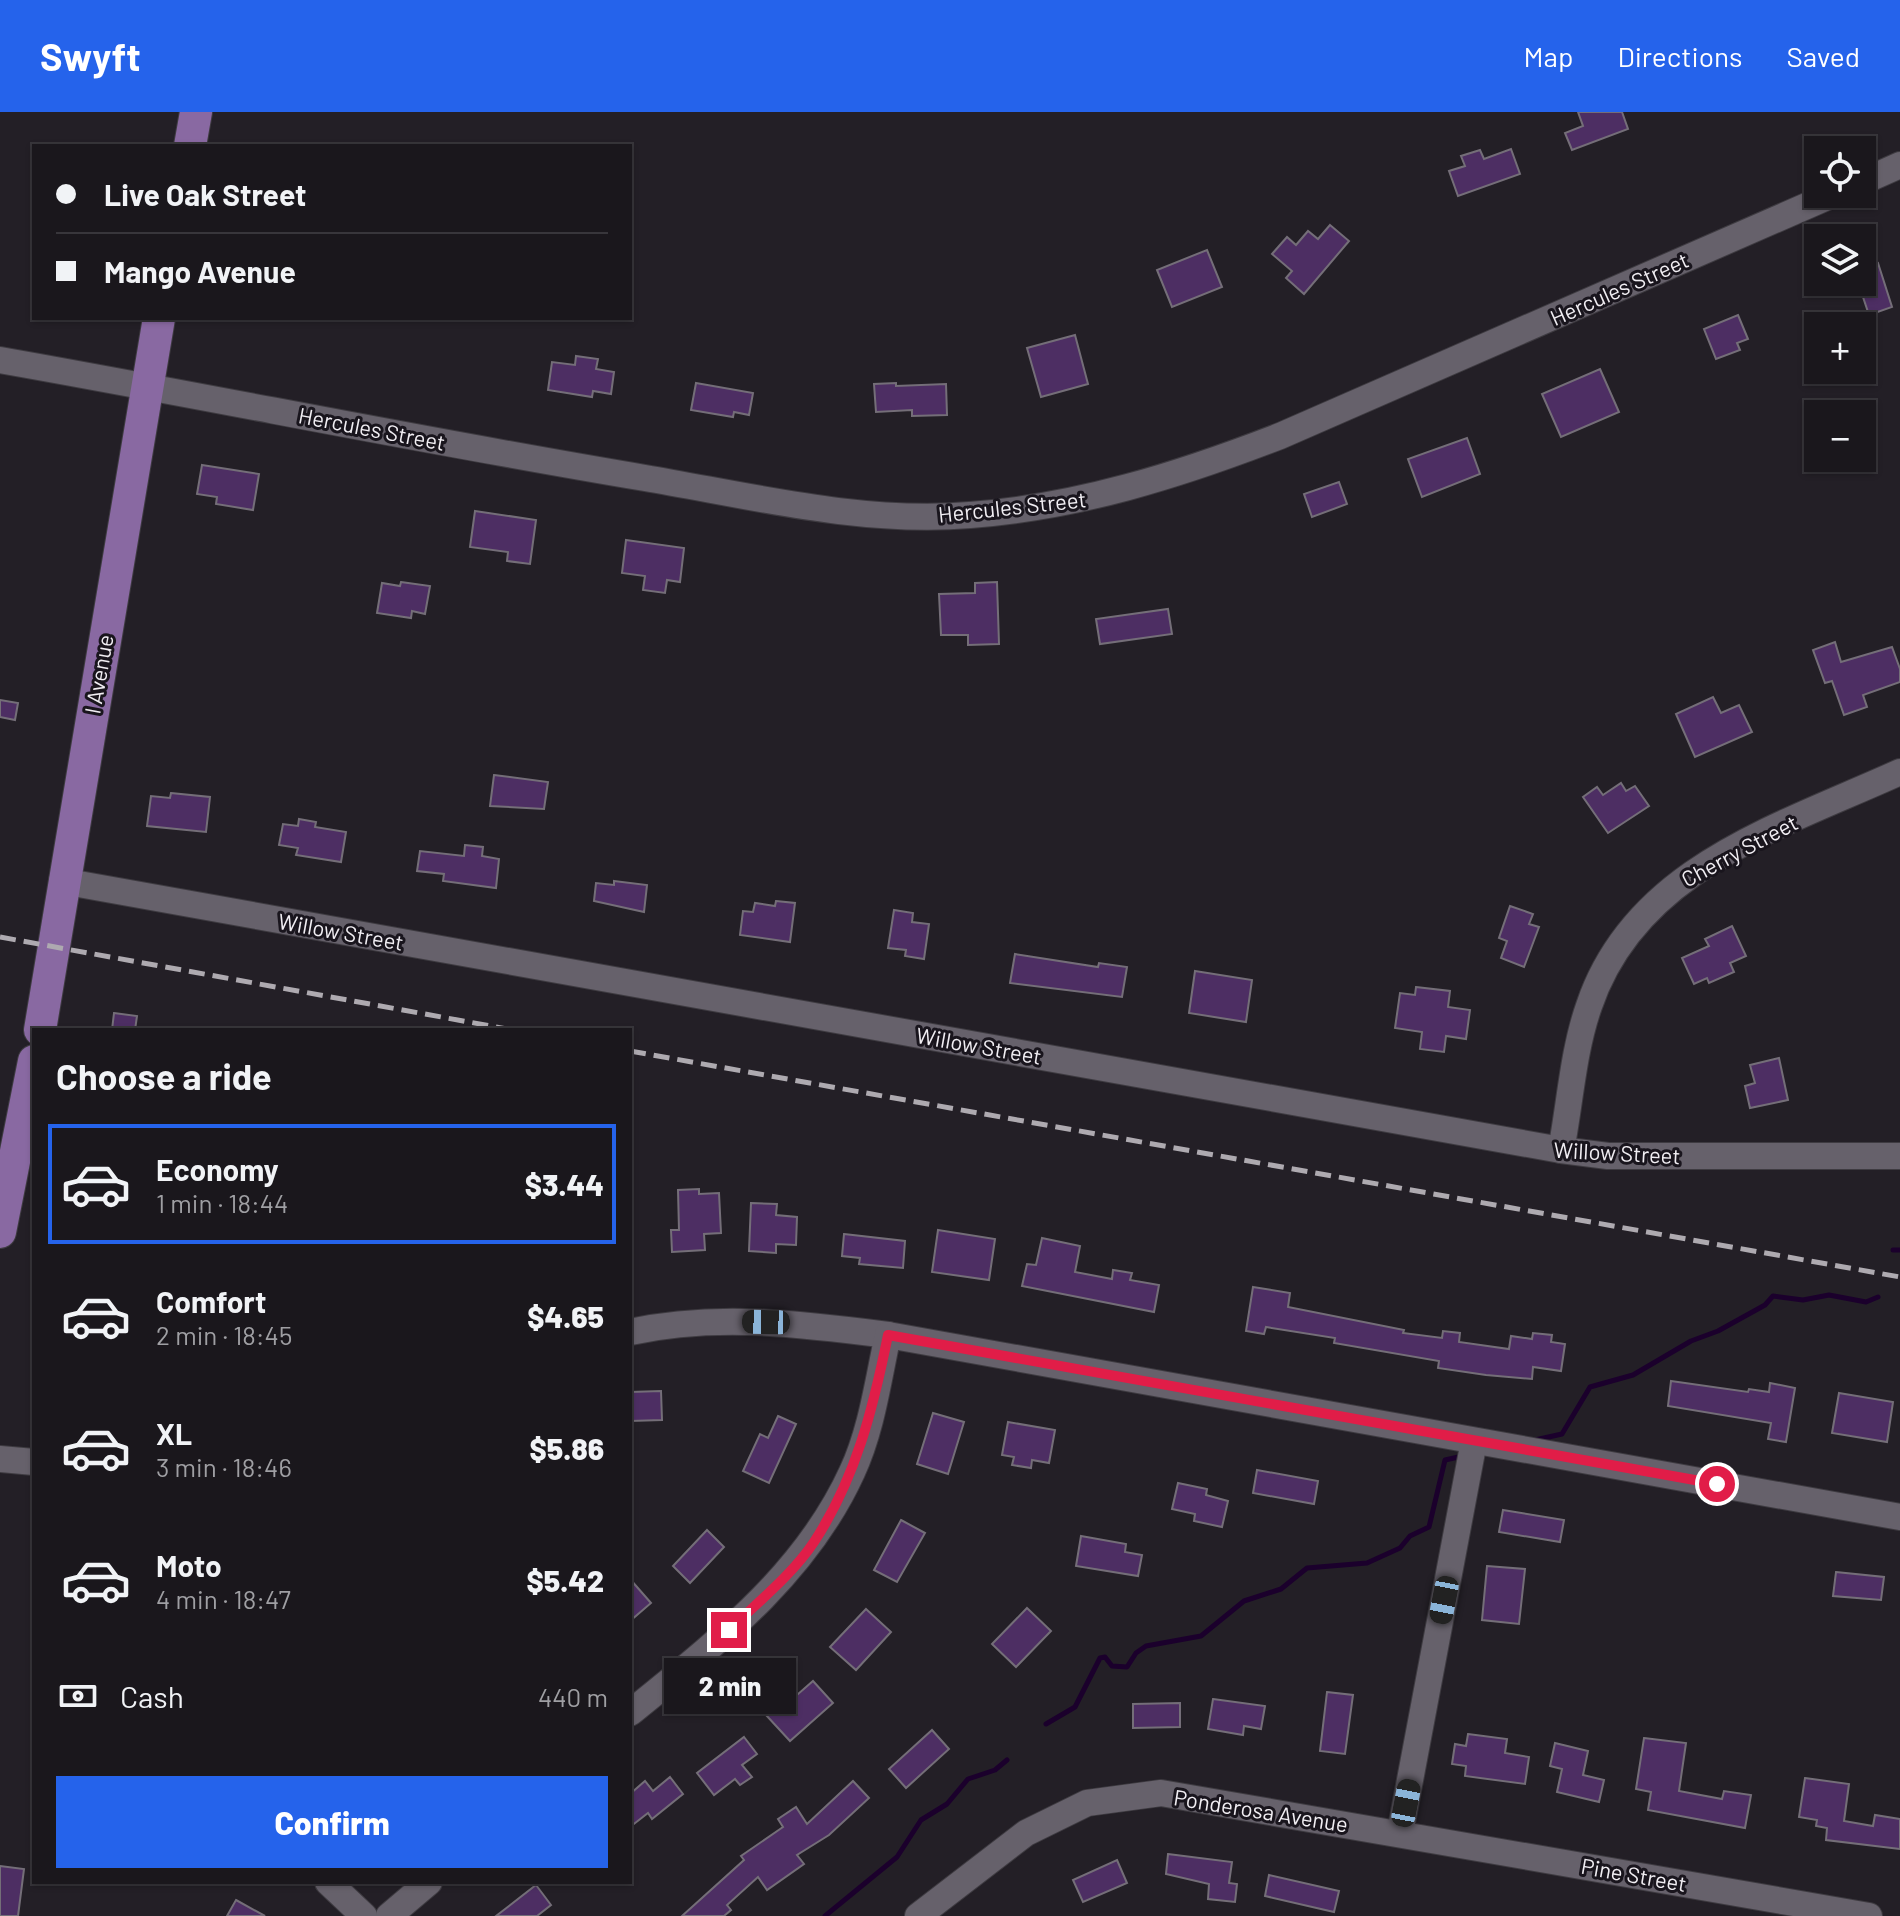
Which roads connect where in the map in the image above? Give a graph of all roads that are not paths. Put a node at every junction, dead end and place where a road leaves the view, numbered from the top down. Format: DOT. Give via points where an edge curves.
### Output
graph roads {
  1 [pos="196,112"];
  2 [pos="190,144"];
  3 [pos="1900,165"];
  4 [pos="1876,176"];
  5 [pos="1804,207"];
  6 [pos="159,320"];
  7 [pos="0,360"];
  8 [pos="147,386"];
  9 [pos="1900,772"];
  10 [pos="62,881"];
  11 [pos="40,1028"];
  12 [pos="32,1071"];
  13 [pos="1561,1150"];
  14 [pos="1900,1156"];
  15 [pos="0,1232"];
  16 [pos="632,1332"];
  17 [pos="888,1335"];
  18 [pos="1474,1441"];
  19 [pos="0,1459"];
  20 [pos="32,1462"];
  21 [pos="1900,1517"];
  22 [pos="632,1711"];
  23 [pos="1400,1833"];
  24 [pos="330,1884"];
  25 [pos="427,1884"];
  26 [pos="364,1916"];
  27 [pos="389,1916"];
  28 [pos="918,1916"];
  29 [pos="1869,1916"];
  1 -- 2 [label="main road"];
  3 -- 4 [label="street"];
  5 -- 8 [label="street, Hercules Street" via="1192,470 1098,496 969,515 876,514 789,502"];
  6 -- 8 [label="main road, I Avenue"];
  7 -- 8 [label="street, Hercules Street"];
  8 -- 10 [label="main road, I Avenue"];
  9 -- 13 [label="street, Cherry Street" via="1752,840 1673,885 1633,923 1608,961 1588,1008"];
  10 -- 11 [label="main road, I Avenue" via="57,947"];
  10 -- 13 [label="street, Willow Street"];
  12 -- 15 [label="main road"];
  13 -- 14 [label="street, Willow Street" via="1608,1156"];
  16 -- 17 [label="street" via="716,1321 791,1323"];
  17 -- 18 [label="street"];
  17 -- 22 [label="street" via="853,1470 813,1544 711,1647"];
  18 -- 21 [label="street"];
  18 -- 23 [label="street"];
  19 -- 20 [label="street"];
  23 -- 28 [label="street, Ponderosa Avenue" via="1161,1793 1087,1803 1026,1833"];
  23 -- 29 [label="street, Pine Street"];
  24 -- 26 [label="street"];
  25 -- 27 [label="street"];
}
